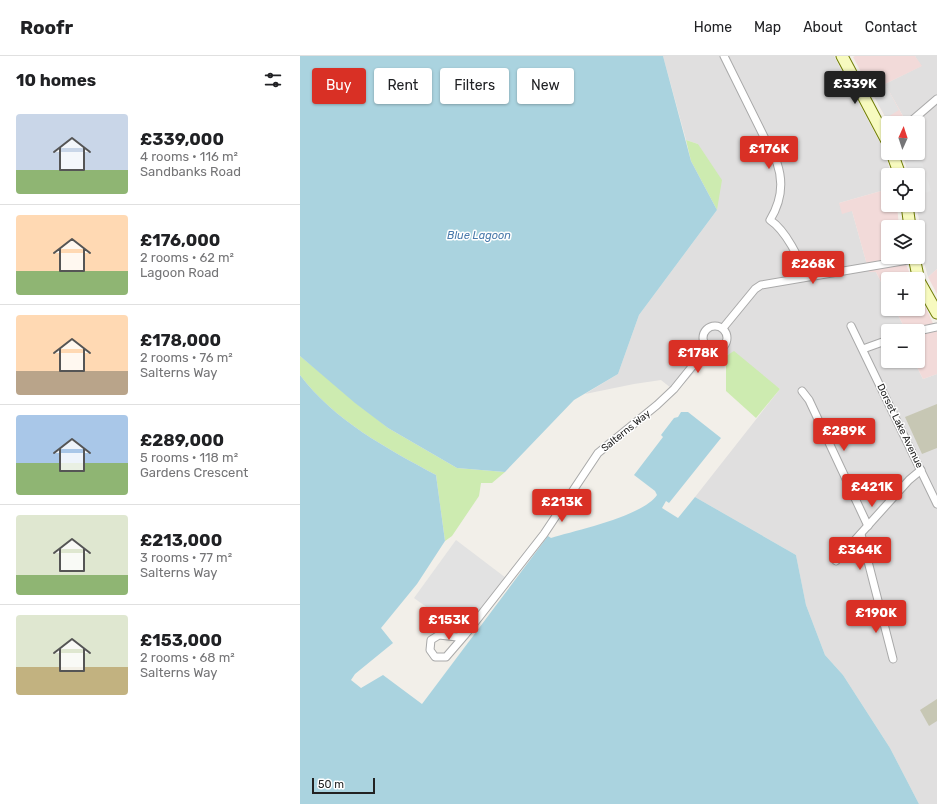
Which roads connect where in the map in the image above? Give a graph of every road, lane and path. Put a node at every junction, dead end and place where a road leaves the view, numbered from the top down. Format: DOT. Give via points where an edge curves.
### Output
graph roads {
  1 [pos="724,56"];
  2 [pos="842,56"];
  3 [pos="937,99"];
  4 [pos="916,116"];
  5 [pos="881,128"];
  6 [pos="881,264"];
  7 [pos="916,264"];
  8 [pos="804,277"];
  9 [pos="937,313"];
  10 [pos="852,326"];
  11 [pos="937,327"];
  12 [pos="723,328"];
  13 [pos="925,330"];
  14 [pos="881,343"];
  15 [pos="707,348"];
  16 [pos="863,349"];
  17 [pos="802,390"];
  18 [pos="921,470"];
  19 [pos="937,504"];
  20 [pos="868,526"];
  21 [pos="861,534"];
  22 [pos="836,561"];
  23 [pos="465,635"];
  24 [pos="893,660"];
  1 -- 8 [label="street" via="781,174 777,209 770,220 782,230 801,265"];
  2 -- 5 [label="main road"];
  3 -- 4 [label="street"];
  6 -- 8 [label="street"];
  7 -- 9 [label="main road" via="922,288"];
  8 -- 12 [label="street" via="761,285"];
  10 -- 16 [label="street, Dorset Lake Avenue"];
  11 -- 13 [label="street"];
  12 -- 15 [label="street" via="714,326 704,332 703,339"];
  12 -- 15 [label="street" via="727,338 725,346 716,350"];
  14 -- 16 [label="street"];
  15 -- 23 [label="street, Salterns Way" via="658,405 598,453 544,534"];
  16 -- 18 [label="street, Dorset Lake Avenue"];
  17 -- 20 [label="street"];
  18 -- 19 [label="street, Dorset Lake Avenue"];
  18 -- 20 [label="street"];
  20 -- 21 [label="street"];
  21 -- 22 [label="street"];
  21 -- 24 [label="street"];
  23 -- 23 [label="street, Salterns Way" via="446,657 435,657 430,650 431,640 439,635"];
}
